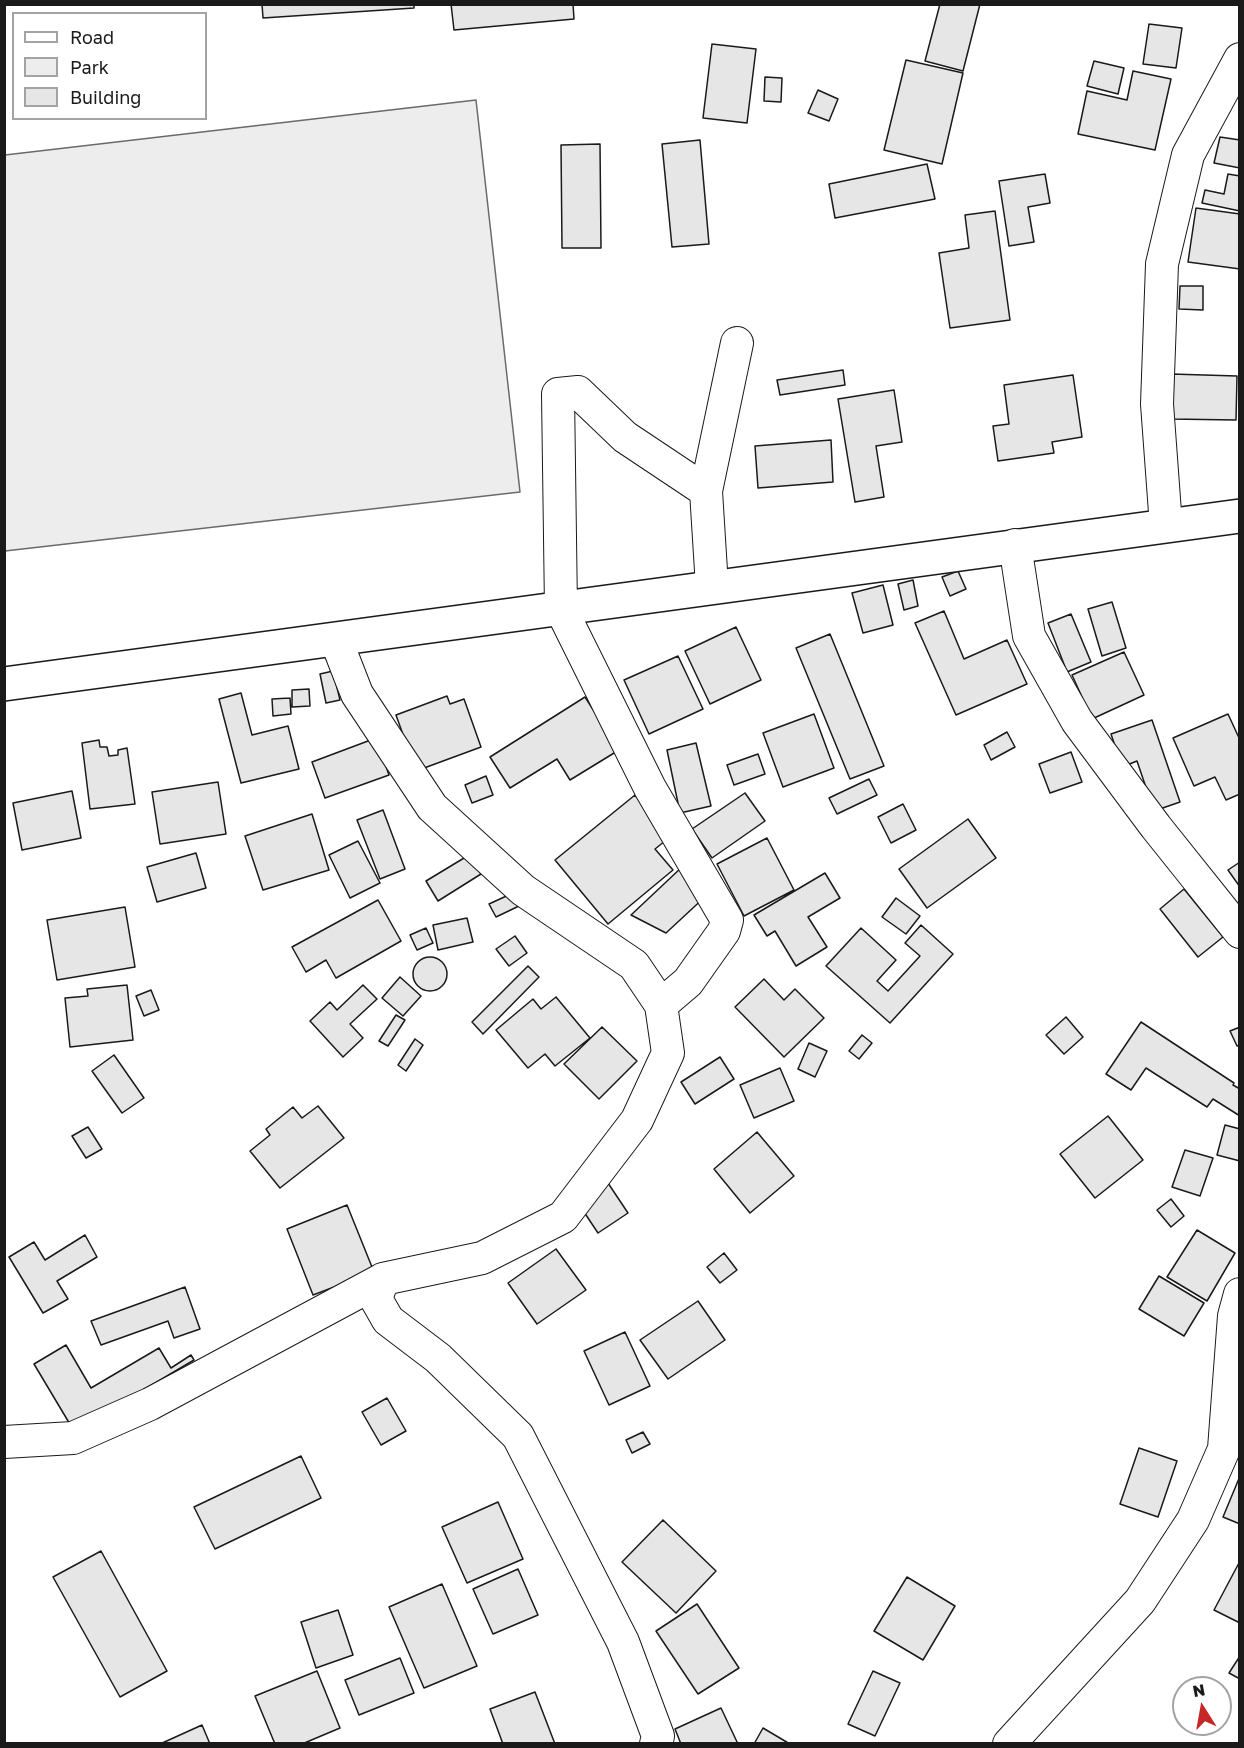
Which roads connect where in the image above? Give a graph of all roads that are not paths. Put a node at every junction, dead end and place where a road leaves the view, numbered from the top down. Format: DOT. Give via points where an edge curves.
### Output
graph roads {
  1 [pos="1239,59"];
  2 [pos="737,343"];
  3 [pos="706,491"];
  4 [pos="1239,516"];
  5 [pos="1166,526"];
  6 [pos="1015,546"];
  7 [pos="712,587"];
  8 [pos="561,609"];
  9 [pos="336,640"];
  10 [pos="4,684"];
  11 [pos="1239,932"];
  12 [pos="661,1005"];
  13 [pos="383,1279"];
  14 [pos="1239,1294"];
  15 [pos="4,1442"];
  16 [pos="656,1743"];
  17 [pos="1009,1743"];
  1 -- 5 [label="street" via="1188,155 1162,264 1157,404"];
  2 -- 3 [label="street"];
  3 -- 7 [label="street"];
  3 -- 8 [label="street" via="625,437 578,392 558,394"];
  4 -- 5 [label="main road"];
  5 -- 6 [label="main road"];
  6 -- 7 [label="main road"];
  6 -- 11 [label="street" via="1029,636 1077,721"];
  7 -- 8 [label="main road"];
  8 -- 9 [label="main road"];
  8 -- 12 [label="street" via="650,788 727,920 724,931 688,982"];
  9 -- 10 [label="main road"];
  9 -- 12 [label="street" via="357,694 432,807 523,890 634,965"];
  12 -- 13 [label="street" via="668,1053 638,1120 563,1217 482,1258"];
  13 -- 15 [label="street" via="150,1404 73,1438"];
  13 -- 16 [label="street" via="376,1299 388,1320 438,1358 518,1436 623,1641 658,1736"];
  14 -- 17 [label="street" via="1224,1449 1193,1520 1140,1601"];
}
